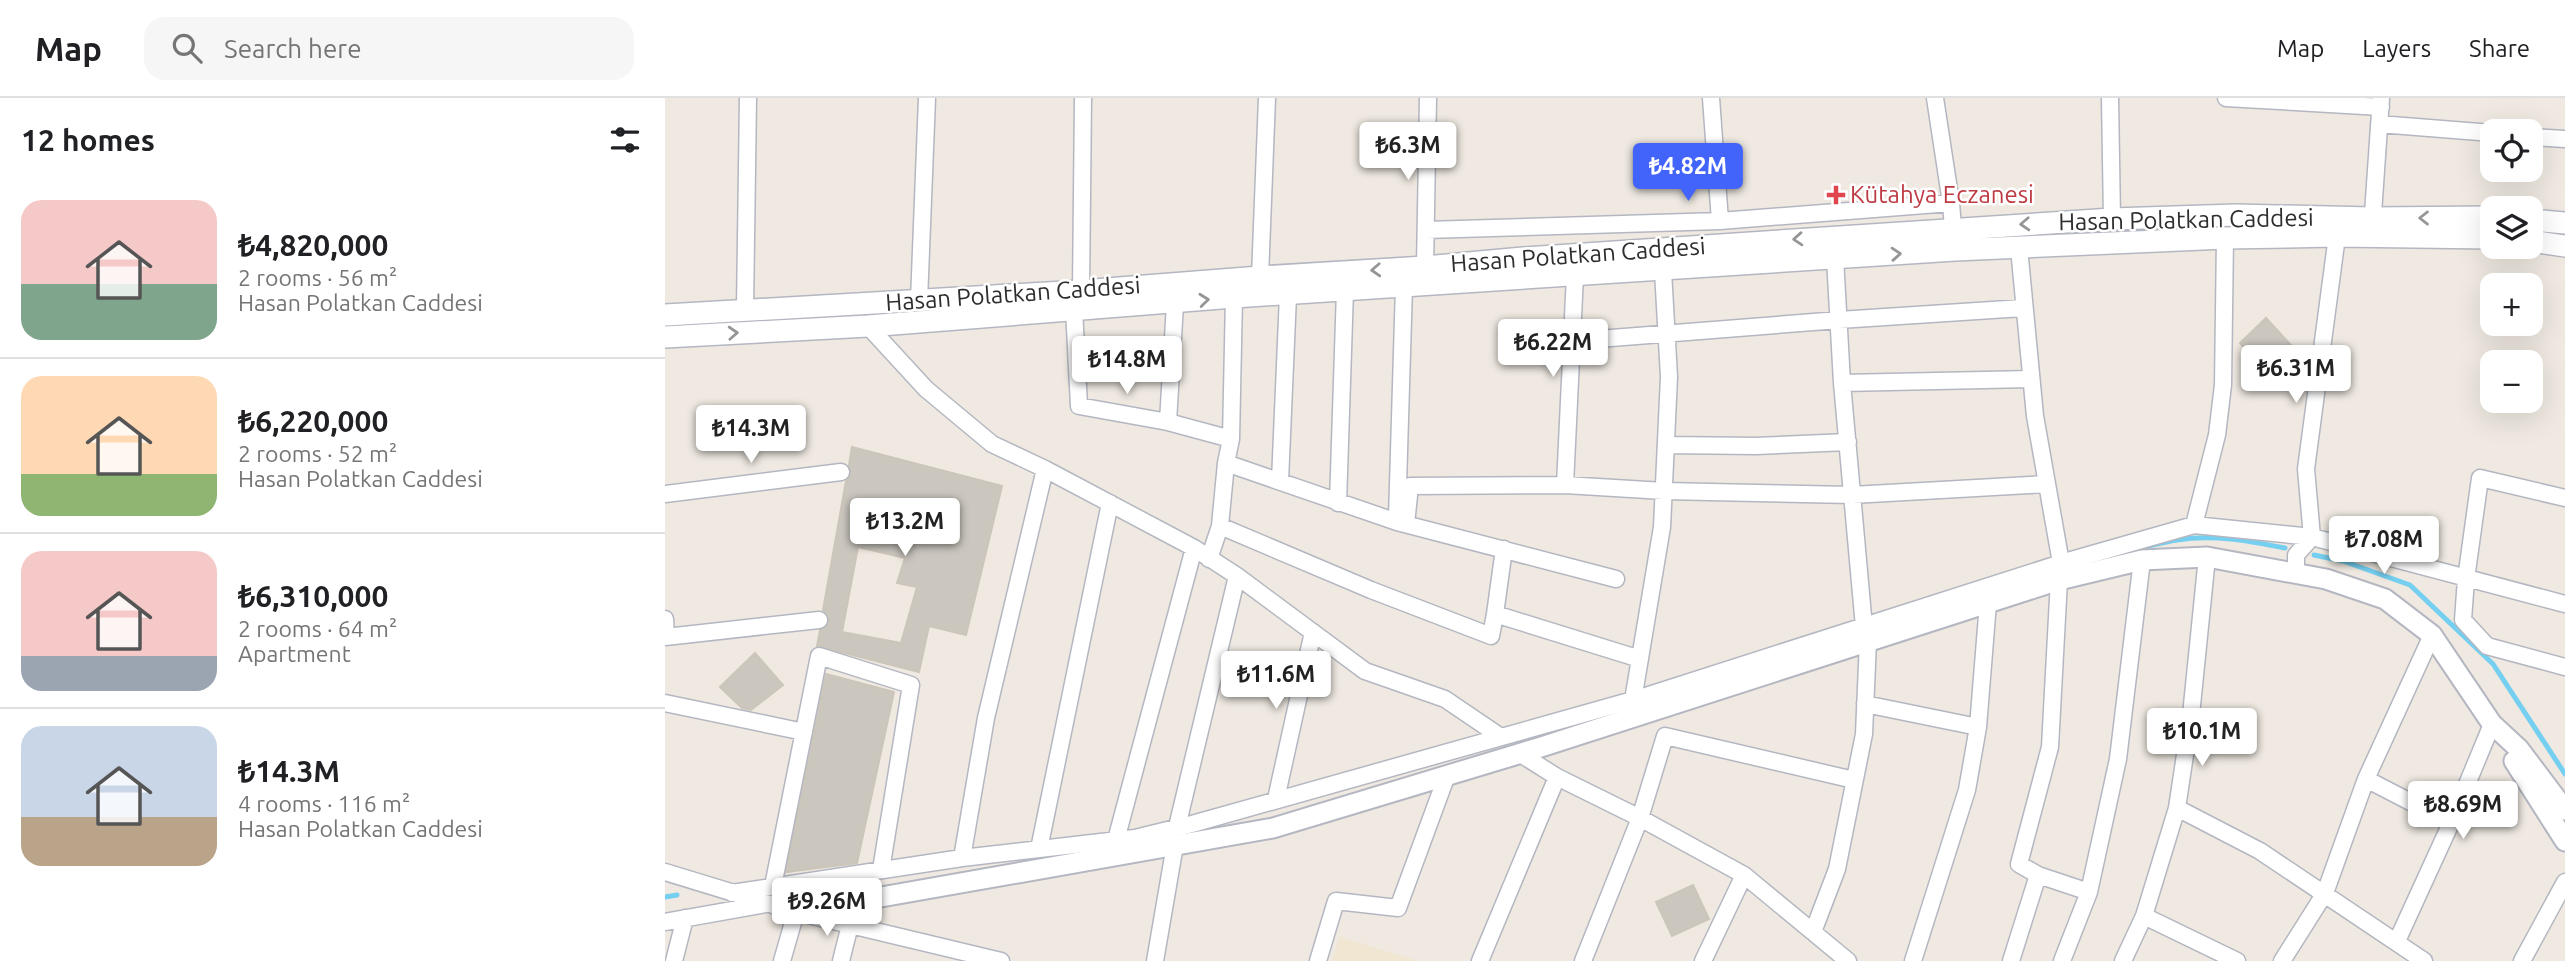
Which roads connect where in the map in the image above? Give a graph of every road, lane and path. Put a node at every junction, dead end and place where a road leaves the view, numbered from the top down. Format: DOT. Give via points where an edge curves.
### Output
graph roads {
  1 [pos="748,98"];
  2 [pos="927,98"];
  3 [pos="1083,98"];
  4 [pos="1268,98"];
  5 [pos="1428,98"];
  6 [pos="1711,98"];
  7 [pos="1935,98"];
  8 [pos="2110,98"];
  9 [pos="2226,98"];
  10 [pos="2381,103"];
  11 [pos="2379,124"];
  12 [pos="2480,133"];
  13 [pos="2543,138"];
  14 [pos="2565,139"];
  15 [pos="1951,203"];
  16 [pos="2480,218"];
  17 [pos="2112,219"];
  18 [pos="1720,221"];
  19 [pos="2543,221"];
  20 [pos="2565,223"];
  21 [pos="2372,227"];
  22 [pos="1954,229"];
  23 [pos="1426,230"];
  24 [pos="2337,236"];
  25 [pos="2480,237"];
  26 [pos="2225,239"];
  27 [pos="2543,243"];
  28 [pos="2565,246"];
  29 [pos="2019,248"];
  30 [pos="1955,250"];
  31 [pos="1835,258"];
  32 [pos="1425,267"];
  33 [pos="1663,271"];
  34 [pos="1575,275"];
  35 [pos="1260,277"];
  36 [pos="1404,286"];
  37 [pos="1345,290"];
  38 [pos="1288,295"];
  39 [pos="1234,297"];
  40 [pos="1077,300"];
  41 [pos="919,301"];
  42 [pos="1175,303"];
  43 [pos="2024,308"];
  44 [pos="744,309"];
  45 [pos="665,315"];
  46 [pos="1839,320"];
  47 [pos="867,326"];
  48 [pos="1666,332"];
  49 [pos="665,337"];
  50 [pos="1573,341"];
  51 [pos="2031,379"];
  52 [pos="1842,383"];
  53 [pos="1168,422"];
  54 [pos="1231,439"];
  55 [pos="1848,442"];
  56 [pos="1666,445"];
  57 [pos="1226,463"];
  58 [pos="1045,469"];
  59 [pos="841,472"];
  60 [pos="1280,481"];
  61 [pos="2046,484"];
  62 [pos="1565,485"];
  63 [pos="1664,491"];
  64 [pos="665,494"];
  65 [pos="1852,495"];
  66 [pos="2565,498"];
  67 [pos="1109,503"];
  68 [pos="1338,503"];
  69 [pos="1401,523"];
  70 [pos="2194,525"];
  71 [pos="1220,526"];
  72 [pos="2312,537"];
  73 [pos="1194,548"];
  74 [pos="1504,549"];
  75 [pos="2207,557"];
  76 [pos="1209,559"];
  77 [pos="2142,560"];
  78 [pos="2060,571"];
  79 [pos="2296,573"];
  80 [pos="1237,576"];
  81 [pos="1616,579"];
  82 [pos="2466,579"];
  83 [pos="1988,603"];
  84 [pos="2565,604"];
  85 [pos="1495,614"];
  86 [pos="665,618"];
  87 [pos="819,620"];
  88 [pos="1313,632"];
  89 [pos="1866,634"];
  90 [pos="2432,635"];
  91 [pos="666,637"];
  92 [pos="1640,659"];
  93 [pos="2565,667"];
  94 [pos="1633,700"];
  95 [pos="665,703"];
  96 [pos="1865,704"];
  97 [pos="1671,705"];
  98 [pos="2492,724"];
  99 [pos="1978,727"];
  100 [pos="804,732"];
  101 [pos="1665,736"];
  102 [pos="1501,737"];
  103 [pos="1519,753"];
  104 [pos="1447,775"];
  105 [pos="1557,777"];
  106 [pos="2366,779"];
  107 [pos="1854,780"];
  108 [pos="1276,799"];
  109 [pos="2177,808"];
  110 [pos="2565,810"];
  111 [pos="1640,818"];
  112 [pos="2451,823"];
  113 [pos="1176,836"];
  114 [pos="1117,840"];
  115 [pos="2565,841"];
  116 [pos="1039,849"];
  117 [pos="962,858"];
  118 [pos="881,870"];
  119 [pos="665,872"];
  120 [pos="1744,875"];
  121 [pos="2038,875"];
  122 [pos="2565,882"];
  123 [pos="773,886"];
  124 [pos="2089,892"];
  125 [pos="732,893"];
  126 [pos="2325,893"];
  127 [pos="768,903"];
  128 [pos="796,912"];
  129 [pos="2144,916"];
  130 [pos="685,918"];
  131 [pos="665,922"];
  132 [pos="850,925"];
  133 [pos="1813,933"];
  134 [pos="2397,941"];
  135 [pos="945,954"];
  136 [pos="1826,954"];
  137 [pos="674,961"];
  138 [pos="782,961"];
  139 [pos="841,961"];
  140 [pos="1001,961"];
  141 [pos="1155,961"];
  142 [pos="1318,961"];
  143 [pos="1481,961"];
  144 [pos="1583,961"];
  145 [pos="1703,961"];
  146 [pos="1848,961"];
  147 [pos="1913,961"];
  148 [pos="2011,961"];
  149 [pos="2062,961"];
  150 [pos="2123,961"];
  151 [pos="2238,961"];
  152 [pos="2282,961"];
  153 [pos="2424,961"];
  154 [pos="2522,961"];
  1 -- 44 [label="street"];
  2 -- 41 [label="street"];
  3 -- 40 [label="street"];
  4 -- 35 [label="street"];
  5 -- 23 [label="street"];
  6 -- 18 [label="street"];
  7 -- 15 [label="street"];
  8 -- 17 [label="street"];
  9 -- 10 [label="street"];
  10 -- 11 [label="street"];
  11 -- 12 [label="street"];
  11 -- 21 [label="street"];
  13 -- 14 [label="street"];
  15 -- 18 [label="street"];
  15 -- 22 [label="street"];
  16 -- 21 [label="main road, Hasan Polatkan Caddesi, one-way"];
  17 -- 21 [label="main road, Hasan Polatkan Caddesi" via="2236,215"];
  17 -- 22 [label="main road, Hasan Polatkan Caddesi, one-way"];
  18 -- 23 [label="street"];
  19 -- 20 [label="main road"];
  21 -- 24 [label="main road, Hasan Polatkan Caddesi"];
  21 -- 25 [label="main road, Hasan Polatkan Caddesi"];
  22 -- 30 [label="street"];
  22 -- 32 [label="main road, Hasan Polatkan Caddesi, one-way"];
  23 -- 32 [label="street"];
  24 -- 26 [label="main road, Hasan Polatkan Caddesi"];
  24 -- 72 [label="street" via="2306,469"];
  26 -- 29 [label="main road, Hasan Polatkan Caddesi"];
  26 -- 70 [label="street" via="2223,385 2217,435"];
  27 -- 28 [label="main road"];
  29 -- 30 [label="main road, Hasan Polatkan Caddesi"];
  29 -- 43 [label="street"];
  31 -- 30 [label="main road, Hasan Polatkan Caddesi, one-way"];
  31 -- 33 [label="main road, Hasan Polatkan Caddesi"];
  31 -- 46 [label="street"];
  32 -- 35 [label="main road, Hasan Polatkan Caddesi, one-way"];
  33 -- 34 [label="main road, Hasan Polatkan Caddesi"];
  33 -- 48 [label="street"];
  34 -- 36 [label="main road, Hasan Polatkan Caddesi"];
  34 -- 50 [label="street"];
  35 -- 40 [label="main road, Hasan Polatkan Caddesi"];
  36 -- 37 [label="main road, Hasan Polatkan Caddesi"];
  36 -- 69 [label="street"];
  37 -- 38 [label="main road, Hasan Polatkan Caddesi"];
  37 -- 68 [label="street"];
  38 -- 39 [label="main road, Hasan Polatkan Caddesi"];
  38 -- 60 [label="street"];
  42 -- 39 [label="main road, Hasan Polatkan Caddesi, one-way"];
  39 -- 54 [label="street"];
  40 -- 41 [label="main road, Hasan Polatkan Caddesi"];
  40 -- 42 [label="main road, Hasan Polatkan Caddesi"];
  40 -- 47 [label="main road, Hasan Polatkan Caddesi"];
  40 -- 53 [label="street" via="1079,406"];
  41 -- 44 [label="main road, Hasan Polatkan Caddesi"];
  42 -- 53 [label="street"];
  43 -- 46 [label="street"];
  43 -- 51 [label="street"];
  44 -- 45 [label="main road, Hasan Polatkan Caddesi"];
  46 -- 48 [label="street"];
  46 -- 52 [label="street"];
  49 -- 47 [label="main road, Hasan Polatkan Caddesi, one-way"];
  47 -- 58 [label="street" via="926,389 992,444"];
  48 -- 50 [label="street"];
  48 -- 56 [label="street"];
  50 -- 62 [label="street"];
  51 -- 52 [label="street"];
  51 -- 61 [label="street"];
  52 -- 55 [label="street"];
  53 -- 54 [label="street"];
  54 -- 57 [label="street"];
  55 -- 56 [label="street"];
  55 -- 65 [label="street"];
  56 -- 63 [label="street"];
  57 -- 60 [label="street"];
  57 -- 71 [label="street"];
  58 -- 67 [label="street"];
  58 -- 117 [label="street" via="986,718"];
  59 -- 64 [label="street"];
  60 -- 68 [label="street"];
  61 -- 65 [label="street"];
  61 -- 78 [label="street"];
  62 -- 63 [label="street"];
  62 -- 69 [label="street" via="1409,486"];
  63 -- 65 [label="street"];
  63 -- 92 [label="street" via="1663,527"];
  65 -- 89 [label="street"];
  66 -- 82 [label="street" via="2480,478"];
  67 -- 73 [label="street"];
  67 -- 116 [label="street"];
  68 -- 69 [label="street"];
  69 -- 74 [label="street"];
  70 -- 72 [label="street"];
  70 -- 78 [label="street"];
  71 -- 76 [label="street"];
  71 -- 85 [label="street" via="1491,636"];
  72 -- 79 [label="street" via="2296,555"];
  72 -- 82 [label="street"];
  73 -- 76 [label="street"];
  73 -- 114 [label="street"];
  74 -- 81 [label="street"];
  74 -- 85 [label="street"];
  75 -- 77 [label="street"];
  75 -- 79 [label="street"];
  75 -- 109 [label="street"];
  76 -- 80 [label="street"];
  77 -- 78 [label="street"];
  77 -- 124 [label="street" via="2117,760"];
  78 -- 83 [label="street"];
  78 -- 89 [label="street"];
  78 -- 121 [label="street" via="2050,747 2019,864"];
  79 -- 90 [label="street" via="2385,599"];
  80 -- 88 [label="street"];
  80 -- 113 [label="street"];
  82 -- 84 [label="street"];
  82 -- 93 [label="street" via="2463,620 2487,646"];
  83 -- 89 [label="street"];
  83 -- 99 [label="street"];
  85 -- 92 [label="street"];
  86 -- 91 [label="street"];
  87 -- 91 [label="street"];
  88 -- 102 [label="street" via="1365,670 1445,699"];
  88 -- 108 [label="street"];
  89 -- 94 [label="street"];
  89 -- 96 [label="street"];
  89 -- 97 [label="street"];
  90 -- 98 [label="street"];
  90 -- 106 [label="street"];
  92 -- 94 [label="street"];
  94 -- 102 [label="street"];
  95 -- 100 [label="street"];
  96 -- 99 [label="street"];
  96 -- 107 [label="street"];
  97 -- 101 [label="street"];
  97 -- 103 [label="street"];
  98 -- 110 [label="street" via="2519,749"];
  98 -- 112 [label="street"];
  98 -- 115 [label="street"];
  99 -- 147 [label="street" via="1966,790"];
  100 -- 118 [label="street" via="819,656 911,685"];
  100 -- 123 [label="street"];
  101 -- 107 [label="street"];
  101 -- 111 [label="street"];
  102 -- 108 [label="street"];
  103 -- 104 [label="street"];
  103 -- 105 [label="street"];
  104 -- 113 [label="street" via="1273,828"];
  104 -- 142 [label="street" via="1398,908 1336,901"];
  105 -- 111 [label="street"];
  105 -- 143 [label="street"];
  106 -- 112 [label="street"];
  106 -- 126 [label="street"];
  107 -- 133 [label="street" via="1837,869"];
  108 -- 113 [label="street"];
  109 -- 126 [label="street" via="2260,850"];
  109 -- 129 [label="street"];
  111 -- 120 [label="street"];
  111 -- 144 [label="street"];
  112 -- 134 [label="street"];
  113 -- 114 [label="street"];
  113 -- 128 [label="street"];
  113 -- 141 [label="street"];
  114 -- 116 [label="street"];
  116 -- 117 [label="street"];
  117 -- 118 [label="street"];
  118 -- 123 [label="street"];
  119 -- 125 [label="street"];
  120 -- 133 [label="street"];
  120 -- 145 [label="street"];
  121 -- 124 [label="street"];
  121 -- 148 [label="street"];
  122 -- 154 [label="street"];
  123 -- 125 [label="street"];
  124 -- 149 [label="street"];
  125 -- 127 [label="street"];
  126 -- 134 [label="street"];
  126 -- 152 [label="street"];
  127 -- 128 [label="street"];
  127 -- 130 [label="street"];
  128 -- 132 [label="street"];
  128 -- 138 [label="street"];
  129 -- 150 [label="street"];
  129 -- 151 [label="street"];
  130 -- 131 [label="street"];
  130 -- 137 [label="street"];
  132 -- 135 [label="street"];
  132 -- 139 [label="street"];
  133 -- 136 [label="street"];
  134 -- 153 [label="street"];
  135 -- 140 [label="street"];
  136 -- 146 [label="street"];
}
